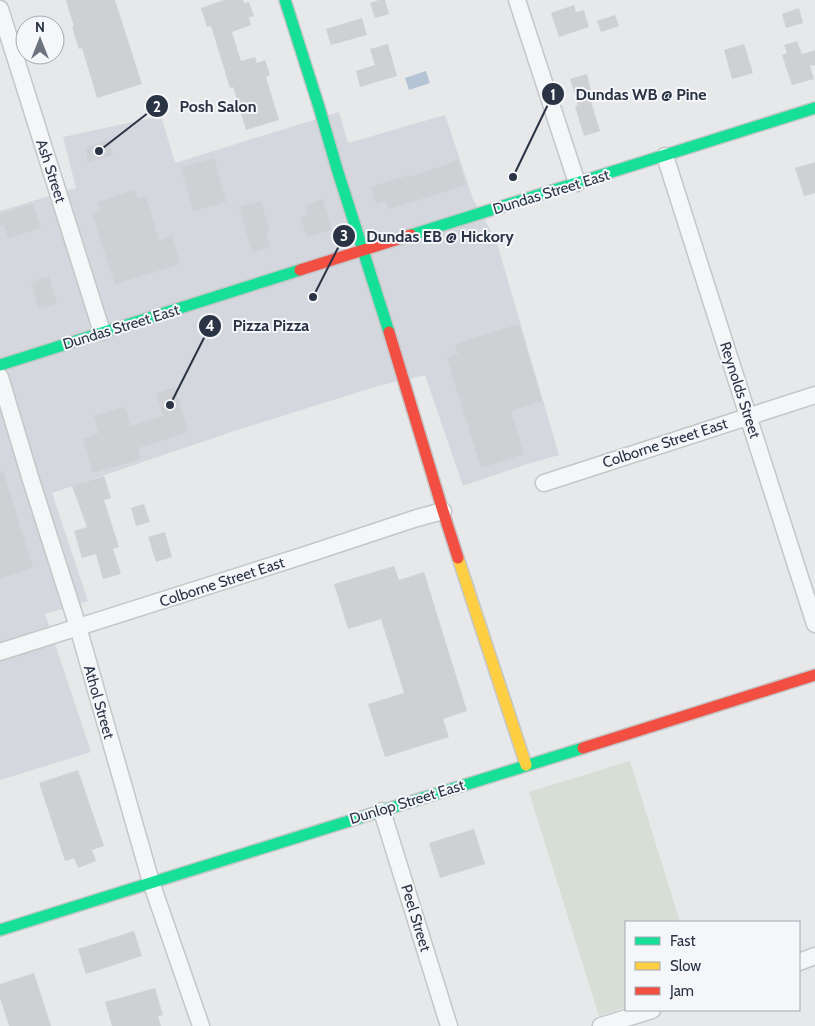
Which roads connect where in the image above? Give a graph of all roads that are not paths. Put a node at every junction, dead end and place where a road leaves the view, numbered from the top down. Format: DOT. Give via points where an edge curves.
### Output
graph roads {
  1 [pos="285,0"];
  2 [pos="517,0"];
  3 [pos="0,10"];
  4 [pos="815,108"];
  5 [pos="666,156"];
  6 [pos="577,183"];
  7 [pos="364,250"];
  8 [pos="102,332"];
  9 [pos="0,365"];
  10 [pos="0,377"];
  11 [pos="815,395"];
  12 [pos="748,416"];
  13 [pos="544,482"];
  14 [pos="443,511"];
  15 [pos="815,624"];
  16 [pos="78,627"];
  17 [pos="0,652"];
  18 [pos="815,675"];
  19 [pos="526,765"];
  20 [pos="382,810"];
  21 [pos="150,882"];
  22 [pos="0,930"];
  23 [pos="815,956"];
  24 [pos="800,962"];
  25 [pos="649,1011"];
  26 [pos="201,1026"];
  27 [pos="449,1026"];
  28 [pos="601,1026"];
  1 -- 7 [label="street"];
  2 -- 6 [label="street"];
  3 -- 8 [label="street, Ash Street"];
  4 -- 5 [label="street, Dundas Street East"];
  5 -- 6 [label="street, Dundas Street East"];
  5 -- 12 [label="street, Reynolds Street"];
  6 -- 7 [label="street, Dundas Street East"];
  7 -- 8 [label="street, Dundas Street East"];
  7 -- 14 [label="street"];
  8 -- 9 [label="street, Dundas Street East"];
  10 -- 16 [label="street, Athol Street"];
  11 -- 12 [label="street, Colborne Street East"];
  12 -- 13 [label="street, Colborne Street East"];
  12 -- 15 [label="street, Reynolds Street"];
  14 -- 16 [label="street, Colborne Street East"];
  14 -- 19 [label="street"];
  16 -- 17 [label="street, Colborne Street East"];
  16 -- 21 [label="street, Athol Street"];
  18 -- 19 [label="street, Dunlop Street East"];
  19 -- 20 [label="street, Dunlop Street East"];
  20 -- 21 [label="street, Dunlop Street East"];
  20 -- 27 [label="street, Peel Street"];
  21 -- 22 [label="street, Dunlop Street East"];
  21 -- 26 [label="street, Athol Street"];
  23 -- 24 [label="street"];
  25 -- 28 [label="street"];
}
